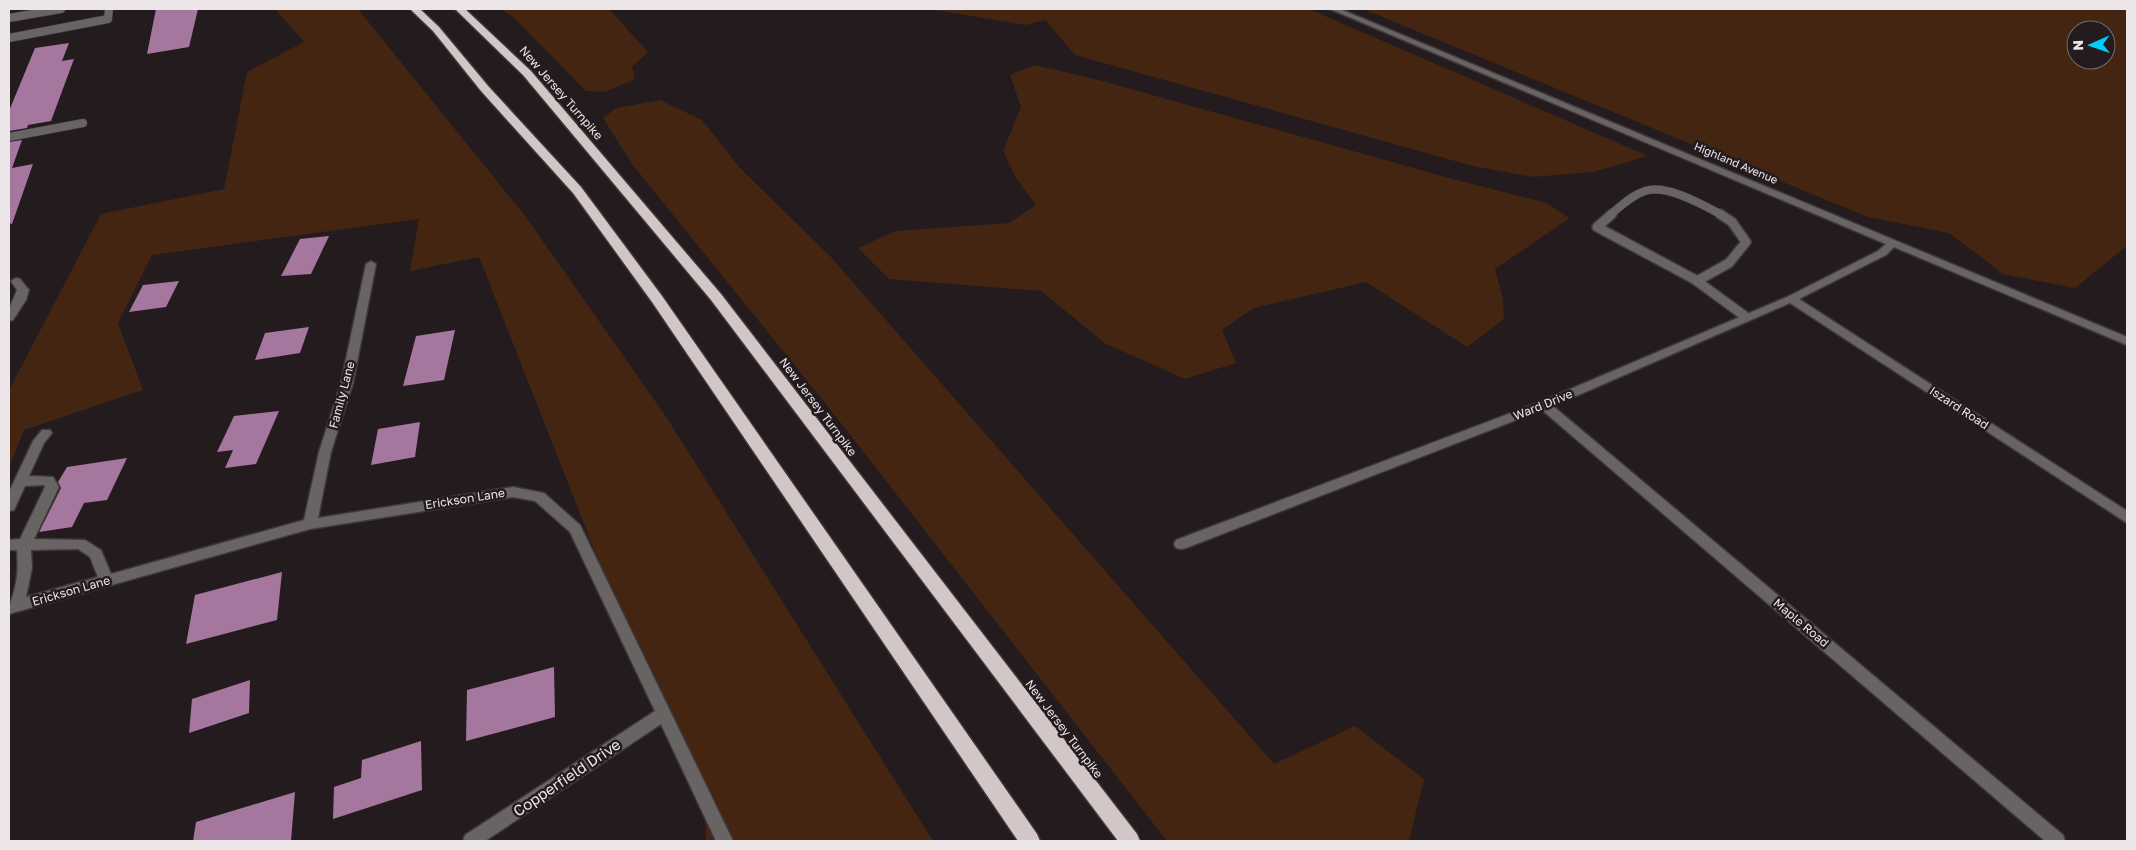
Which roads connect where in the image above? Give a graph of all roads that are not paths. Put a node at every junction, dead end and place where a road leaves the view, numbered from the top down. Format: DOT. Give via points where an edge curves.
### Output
graph roads {
  1 [pos="62,9"];
  2 [pos="109,9"];
  3 [pos="415,9"];
  4 [pos="460,9"];
  5 [pos="1334,9"];
  6 [pos="9,18"];
  7 [pos="9,38"];
  8 [pos="82,123"];
  9 [pos="9,137"];
  10 [pos="1894,242"];
  11 [pos="371,264"];
  12 [pos="16,281"];
  13 [pos="1697,281"];
  14 [pos="1791,299"];
  15 [pos="9,317"];
  16 [pos="1746,317"];
  17 [pos="2127,341"];
  18 [pos="1544,406"];
  19 [pos="46,433"];
  20 [pos="20,481"];
  21 [pos="9,506"];
  22 [pos="2127,518"];
  23 [pos="310,524"];
  24 [pos="1181,544"];
  25 [pos="9,545"];
  26 [pos="24,546"];
  27 [pos="107,581"];
  28 [pos="12,607"];
  29 [pos="663,714"];
  30 [pos="471,841"];
  31 [pos="725,841"];
  32 [pos="1030,841"];
  33 [pos="1130,841"];
  34 [pos="2057,841"];
  1 -- 6 [label="lane"];
  2 -- 7 [label="lane" via="108,19"];
  3 -- 32 [label="highway" via="577,190 657,299"];
  4 -- 33 [label="highway, New Jersey Turnpike" via="527,73 716,297"];
  5 -- 10 [label="street, Highland Avenue"];
  8 -- 9 [label="lane"];
  10 -- 14 [label="street, Ward Drive" via="1882,253"];
  10 -- 17 [label="street, Highland Avenue"];
  11 -- 23 [label="street, Family Lane" via="347,383 326,452"];
  12 -- 15 [label="street" via="23,290"];
  13 -- 13 [label="lane" via="1685,274 1597,227 1647,189 1662,189 1682,196 1729,221 1746,242 1729,263"];
  13 -- 16 [label="lane"];
  14 -- 16 [label="street, Ward Drive"];
  14 -- 22 [label="street, Iszard Road"];
  16 -- 18 [label="street, Ward Drive"];
  18 -- 24 [label="street, Ward Drive"];
  18 -- 34 [label="street, Maple Road"];
  19 -- 20 [label="street"];
  20 -- 21 [label="street"];
  20 -- 26 [label="street" via="48,480 52,487"];
  23 -- 27 [label="street, Erickson Lane"];
  23 -- 29 [label="street, Erickson Lane" via="513,492 539,497 575,529"];
  25 -- 26 [label="street"];
  26 -- 27 [label="street" via="80,544 96,554"];
  26 -- 28 [label="street" via="23,582"];
  27 -- 28 [label="street, Erickson Lane"];
  29 -- 30 [label="street, Copperfield Drive"];
  29 -- 31 [label="street, Erickson Lane"];
}
